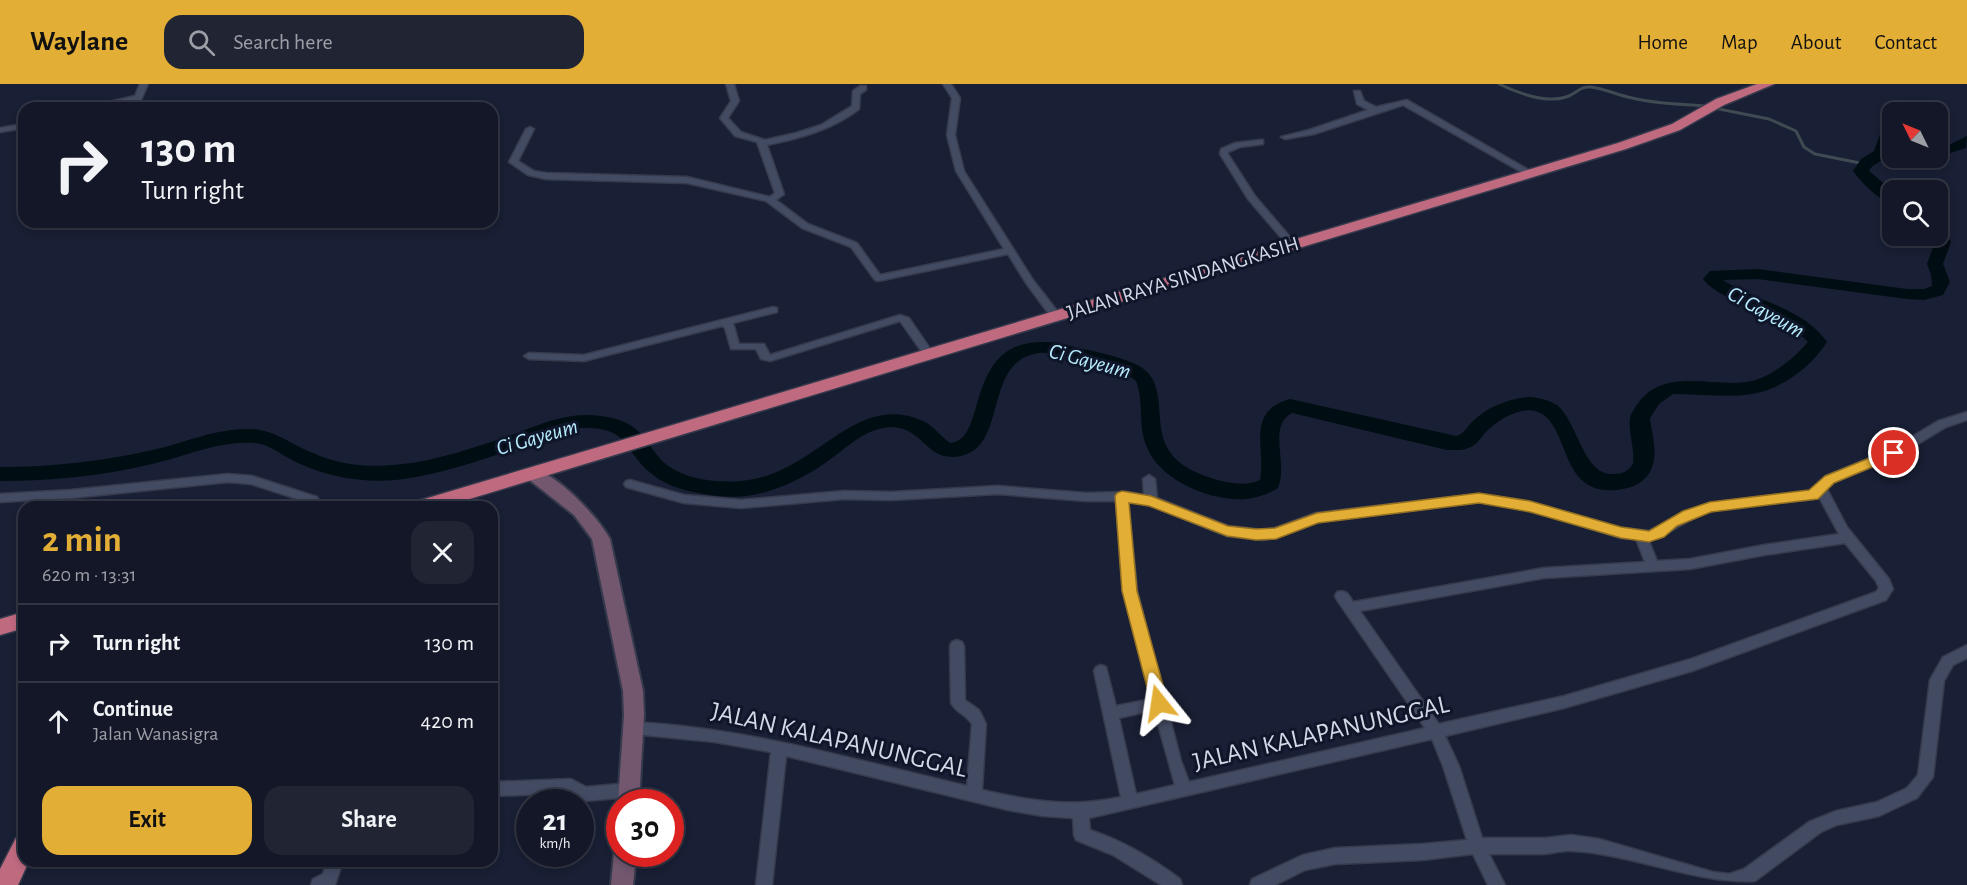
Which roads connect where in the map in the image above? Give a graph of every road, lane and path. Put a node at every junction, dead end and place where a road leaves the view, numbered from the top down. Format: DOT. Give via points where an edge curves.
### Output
graph roads {
  1 [pos="144,84"];
  2 [pos="730,84"];
  3 [pos="947,84"];
  4 [pos="1768,84"];
  5 [pos="863,88"];
  6 [pos="1357,93"];
  7 [pos="118,102"];
  8 [pos="1374,110"];
  9 [pos="18,127"];
  10 [pos="530,129"];
  11 [pos="0,130"];
  12 [pos="1285,137"];
  13 [pos="1260,142"];
  14 [pos="762,143"];
  15 [pos="1530,173"];
  16 [pos="771,200"];
  17 [pos="1293,246"];
  18 [pos="1010,251"];
  19 [pos="773,310"];
  20 [pos="1056,316"];
  21 [pos="726,322"];
  22 [pos="928,353"];
  23 [pos="529,356"];
  24 [pos="1967,416"];
  25 [pos="533,474"];
  26 [pos="1149,479"];
  27 [pos="630,484"];
  28 [pos="1823,493"];
  29 [pos="1122,496"];
  30 [pos="0,498"];
  31 [pos="313,500"];
  32 [pos="441,501"];
  33 [pos="1151,501"];
  34 [pos="1642,538"];
  35 [pos="1847,538"];
  36 [pos="1653,566"];
  37 [pos="18,622"];
  38 [pos="0,627"];
  39 [pos="957,646"];
  40 [pos="1967,651"];
  41 [pos="1101,671"];
  42 [pos="1159,703"];
  43 [pos="1110,713"];
  44 [pos="633,728"];
  45 [pos="1436,732"];
  46 [pos="779,748"];
  47 [pos="498,789"];
  48 [pos="630,789"];
  49 [pos="1184,789"];
  50 [pos="606,795"];
  51 [pos="974,795"];
  52 [pos="1130,802"];
  53 [pos="1081,824"];
  54 [pos="1476,846"];
  55 [pos="18,858"];
  56 [pos="333,867"];
  57 [pos="624,867"];
  58 [pos="5,885"];
  59 [pos="319,885"];
  60 [pos="622,885"];
  61 [pos="764,885"];
  62 [pos="1174,885"];
  63 [pos="1258,885"];
  64 [pos="1497,885"];
  1 -- 7 [label="street" via="138,98"];
  2 -- 14 [label="street" via="735,101 724,118 738,134"];
  3 -- 18 [label="street" via="956,98 951,135 957,164 965,183"];
  4 -- 15 [label="highway, JALAN RAYA SINDANGKASIH" via="1712,106 1676,127"];
  5 -- 14 [label="street" via="856,93 856,107 847,113 810,131"];
  6 -- 8 [label="street" via="1360,102"];
  8 -- 12 [label="street"];
  8 -- 15 [label="street" via="1404,102"];
  9 -- 11 [label="street"];
  10 -- 16 [label="street" via="513,162 536,174 687,180"];
  13 -- 17 [label="street" via="1224,151 1251,197"];
  14 -- 16 [label="street" via="780,194"];
  15 -- 17 [label="highway, JALAN RAYA SINDANGKASIH"];
  16 -- 18 [label="street" via="805,226 854,245 879,278"];
  17 -- 20 [label="highway, JALAN RAYA SINDANGKASIH"];
  18 -- 20 [label="street"];
  19 -- 21 [label="street"];
  20 -- 22 [label="highway, JALAN RAYA SINDANGKASIH"];
  21 -- 22 [label="street" via="735,347 760,345 765,357 770,358 900,318"];
  21 -- 23 [label="street" via="584,358"];
  22 -- 25 [label="highway, JALAN RAYA SINDANGKASIH"];
  24 -- 28 [label="street" via="1942,424 1894,453 1830,479"];
  25 -- 32 [label="highway, JALAN RAYA SINDANGKASIH"];
  25 -- 44 [label="main road" via="582,513 601,539 633,691"];
  26 -- 33 [label="street"];
  27 -- 29 [label="street" via="684,499 732,504 844,495 998,490"];
  28 -- 34 [label="street" via="1710,507 1672,523 1654,536"];
  28 -- 35 [label="street, JALAN KALAPANUNGGAL"];
  29 -- 33 [label="street"];
  29 -- 42 [label="street" via="1130,591"];
  30 -- 31 [label="street" via="228,478 252,480"];
  33 -- 34 [label="street" via="1227,531 1269,535 1317,518 1479,498 1530,506"];
  34 -- 36 [label="street"];
  35 -- 36 [label="street" via="1690,564"];
  35 -- 45 [label="street, JALAN KALAPANUNGGAL" via="1882,579 1886,590 1881,596 1692,665 1564,702"];
  36 -- 45 [label="street" via="1544,573 1346,602"];
  37 -- 38 [label="highway"];
  39 -- 51 [label="street" via="958,703 978,718 979,724"];
  40 -- 54 [label="street" via="1948,661 1937,680 1925,777 1912,793 1879,809 1815,827 1739,880 1713,880 1584,844"];
  41 -- 43 [label="street"];
  42 -- 43 [label="street"];
  42 -- 49 [label="street"];
  43 -- 52 [label="street"];
  44 -- 46 [label="street, JALAN KALAPANUNGGAL" via="714,734"];
  44 -- 48 [label="main road"];
  45 -- 49 [label="street, JALAN KALAPANUNGGAL"];
  45 -- 54 [label="street"];
  46 -- 51 [label="street, JALAN KALAPANUNGGAL"];
  46 -- 61 [label="street"];
  47 -- 50 [label="street" via="572,786 584,794"];
  49 -- 52 [label="street, JALAN KALAPANUNGGAL"];
  51 -- 53 [label="street, JALAN KALAPANUNGGAL"];
  52 -- 53 [label="street, JALAN KALAPANUNGGAL"];
  53 -- 62 [label="street"];
  54 -- 63 [label="street" via="1335,856 1303,863"];
  54 -- 64 [label="street"];
  55 -- 58 [label="highway"];
  56 -- 59 [label="street" via="329,879"];
  57 -- 60 [label="main road"];
}
